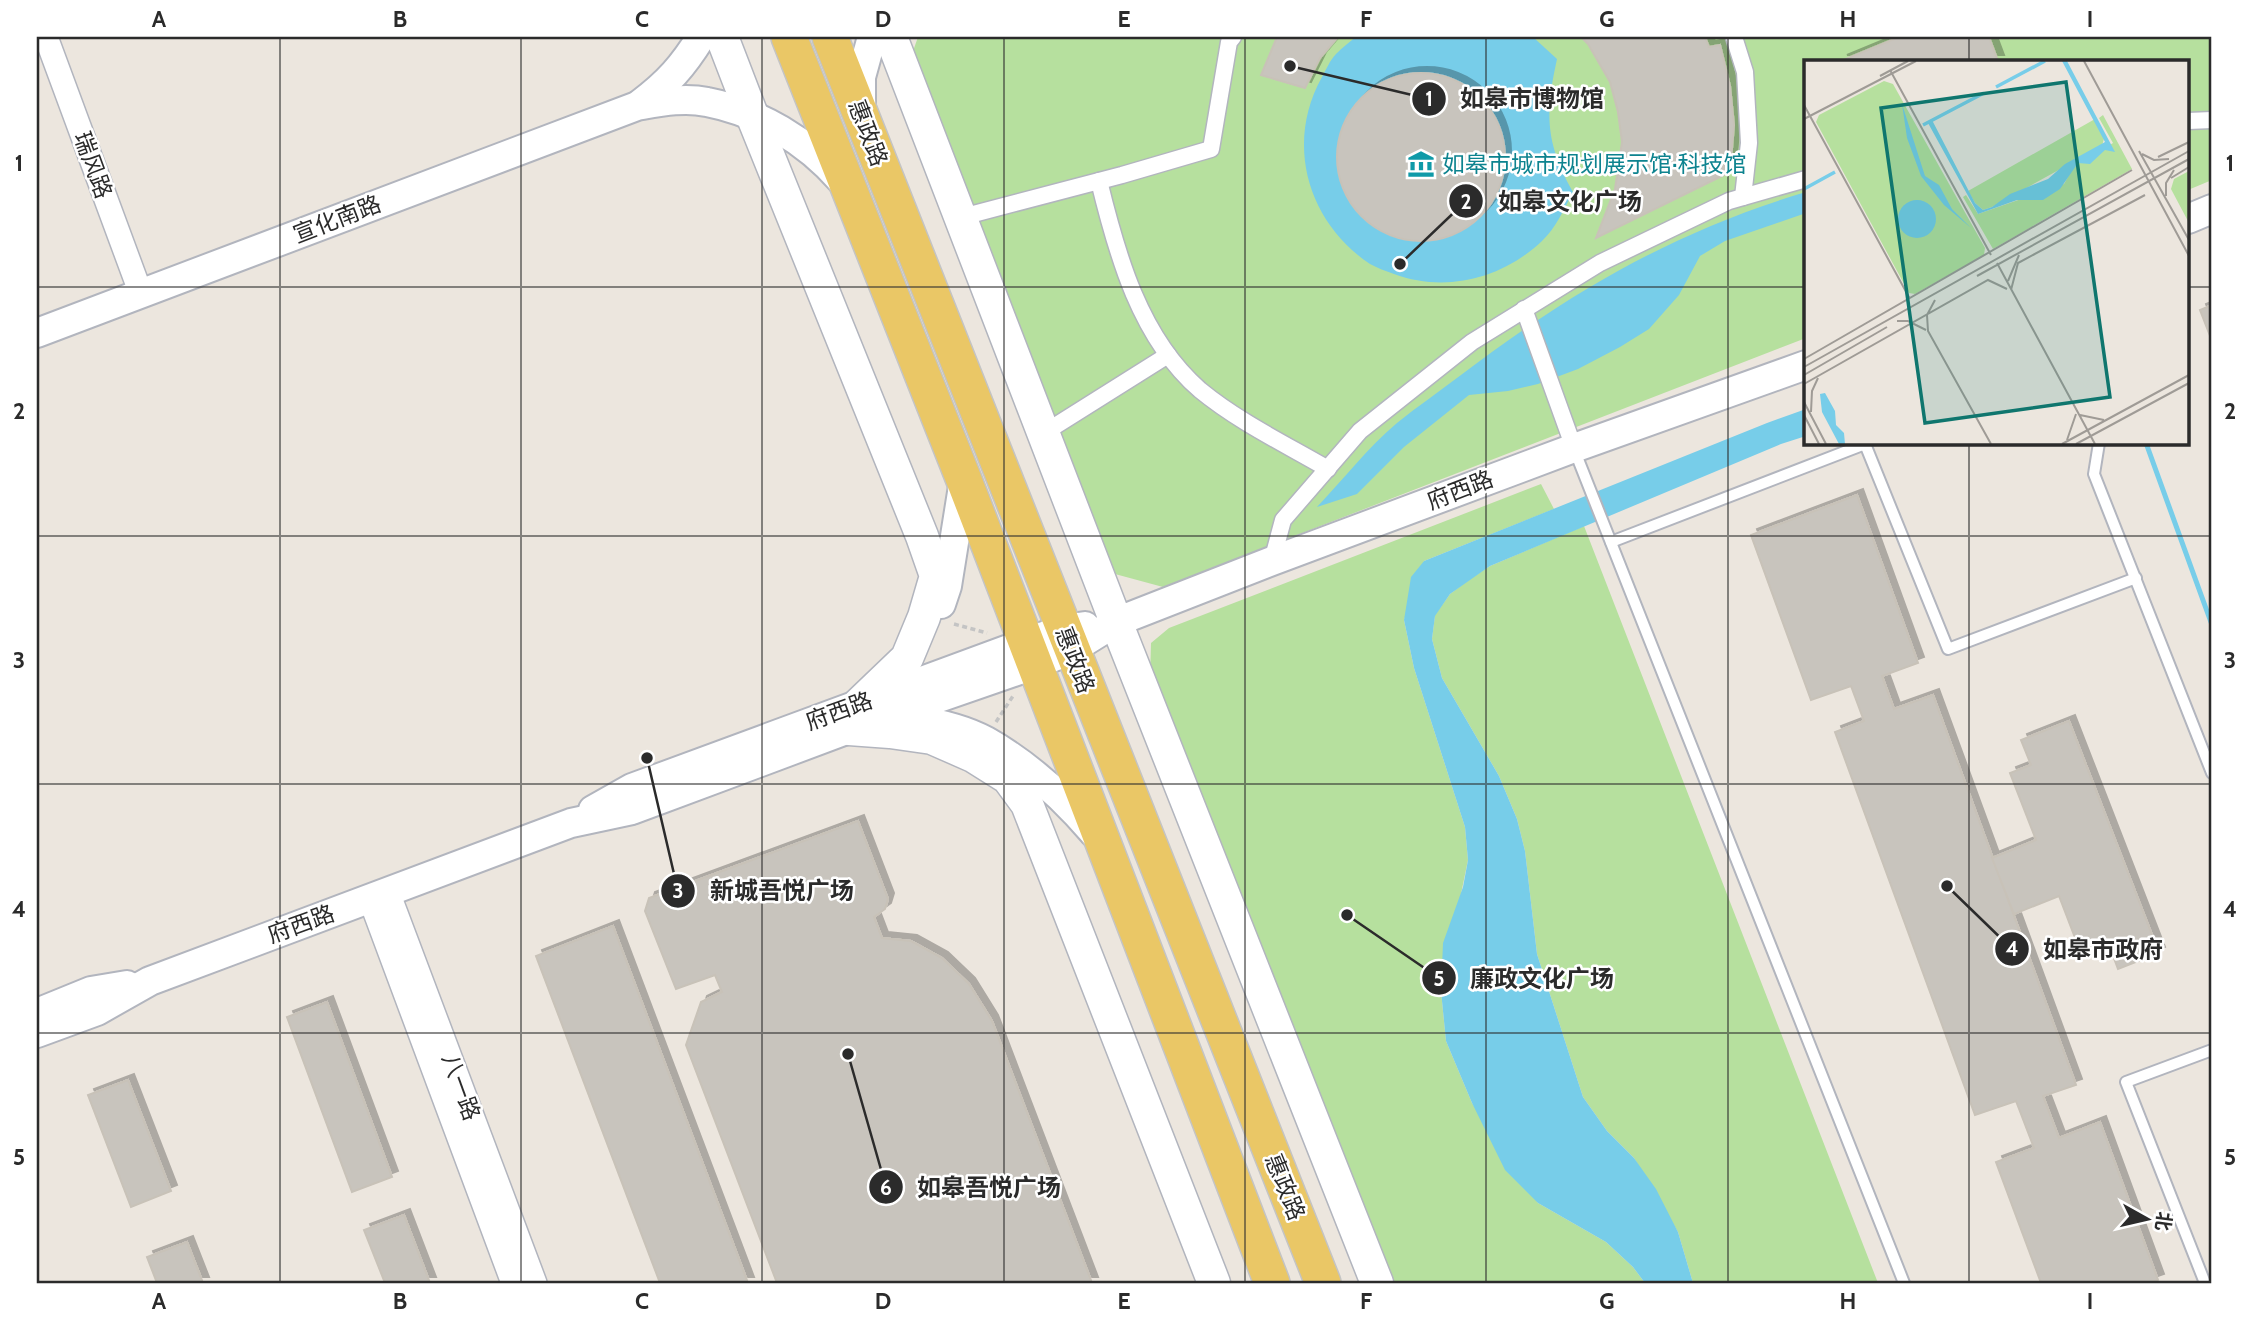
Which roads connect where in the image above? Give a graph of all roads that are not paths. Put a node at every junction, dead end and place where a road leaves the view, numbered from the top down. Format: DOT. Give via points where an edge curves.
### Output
graph roads {
  1 [pos="46,37"];
  2 [pos="701,37"];
  3 [pos="722,37"];
  4 [pos="789,37"];
  5 [pos="830,37"];
  6 [pos="872,37"];
  7 [pos="891,37"];
  8 [pos="1233,37"];
  9 [pos="1734,37"];
  10 [pos="637,106"];
  11 [pos="751,115"];
  12 [pos="861,115"];
  13 [pos="2212,120"];
  14 [pos="2190,121"];
  15 [pos="1804,180"];
  16 [pos="1099,181"];
  17 [pos="848,187"];
  18 [pos="1743,197"];
  19 [pos="2212,209"];
  20 [pos="962,217"];
  21 [pos="2190,218"];
  22 [pos="141,294"];
  23 [pos="1524,309"];
  24 [pos="37,333"];
  25 [pos="1168,355"];
  26 [pos="1804,366"];
  27 [pos="1044,433"];
  28 [pos="1863,444"];
  29 [pos="1866,444"];
  30 [pos="2099,444"];
  31 [pos="1574,448"];
  32 [pos="1328,469"];
  33 [pos="964,480"];
  34 [pos="1611,542"];
  35 [pos="1272,561"];
  36 [pos="2136,578"];
  37 [pos="1116,622"];
  38 [pos="1067,640"];
  39 [pos="1030,654"];
  40 [pos="890,704"];
  41 [pos="854,717"];
  42 [pos="2212,774"];
  43 [pos="1100,839"];
  44 [pos="379,895"];
  45 [pos="150,981"];
  46 [pos="37,1013"];
  47 [pos="37,1033"];
  48 [pos="2212,1050"];
  49 [pos="513,1283"];
  50 [pos="535,1283"];
  51 [pos="1214,1283"];
  52 [pos="1272,1283"];
  53 [pos="1323,1283"];
  54 [pos="1377,1283"];
  55 [pos="1904,1283"];
  56 [pos="2205,1283"];
  1 -- 22 [label="street, 瑞风路"];
  2 -- 10 [label="street" via="667,84"];
  3 -- 11 [label="main road"];
  4 -- 17 [label="main road, 惠政路"];
  5 -- 12 [label="main road, 惠政路"];
  6 -- 12 [label="street" via="861,77"];
  7 -- 20 [label="main road"];
  8 -- 16 [label="street" via="1211,149"];
  9 -- 18 [label="street" via="1745,72 1749,143"];
  10 -- 11 [label="street" via="670,100 706,101"];
  10 -- 22 [label="street, 宣化南路"];
  11 -- 17 [label="street" via="821,157"];
  11 -- 41 [label="main road" via="936,576 907,659"];
  12 -- 38 [label="main road, 惠政路"];
  13 -- 14 [label="street"];
  15 -- 18 [label="street"];
  16 -- 20 [label="street"];
  16 -- 25 [label="street" via="1116,251 1143,314"];
  17 -- 33 [label="main road, 惠政路"];
  18 -- 23 [label="street" via="1600,264"];
  19 -- 21 [label="street"];
  20 -- 27 [label="main road"];
  22 -- 24 [label="street, 宣化南路"];
  23 -- 31 [label="street"];
  23 -- 32 [label="street" via="1427,376 1360,431"];
  25 -- 27 [label="street"];
  25 -- 32 [label="street" via="1220,404"];
  26 -- 31 [label="street, 府西路"];
  27 -- 37 [label="main road"];
  28 -- 34 [label="lane"];
  29 -- 36 [label="lane" via="1948,649"];
  30 -- 36 [label="lane" via="2094,474"];
  31 -- 34 [label="lane"];
  31 -- 35 [label="street, 府西路"];
  32 -- 35 [label="street" via="1283,520"];
  33 -- 39 [label="main road, 惠政路"];
  33 -- 40 [label="street" via="947,586 917,660"];
  34 -- 55 [label="lane"];
  35 -- 37 [label="street, 府西路"];
  36 -- 42 [label="lane"];
  37 -- 38 [label="street, 府西路"];
  37 -- 54 [label="main road"];
  38 -- 39 [label="street, 府西路"];
  38 -- 53 [label="main road, 惠政路"];
  39 -- 40 [label="street, 府西路"];
  39 -- 43 [label="main road, 惠政路"];
  40 -- 41 [label="street, 府西路"];
  40 -- 43 [label="street" via="984,740 1062,798"];
  41 -- 44 [label="street, 府西路" via="632,788 571,823"];
  41 -- 51 [label="main road" via="890,732 932,738 973,757 1007,778 1027,804"];
  43 -- 52 [label="main road, 惠政路"];
  44 -- 45 [label="street, 府西路"];
  44 -- 49 [label="street, 八一路"];
  44 -- 50 [label="street, 八一路"];
  45 -- 46 [label="street, 府西路" via="92,992"];
  45 -- 47 [label="street, 府西路" via="97,1011"];
  48 -- 56 [label="lane" via="2126,1082"];
}
